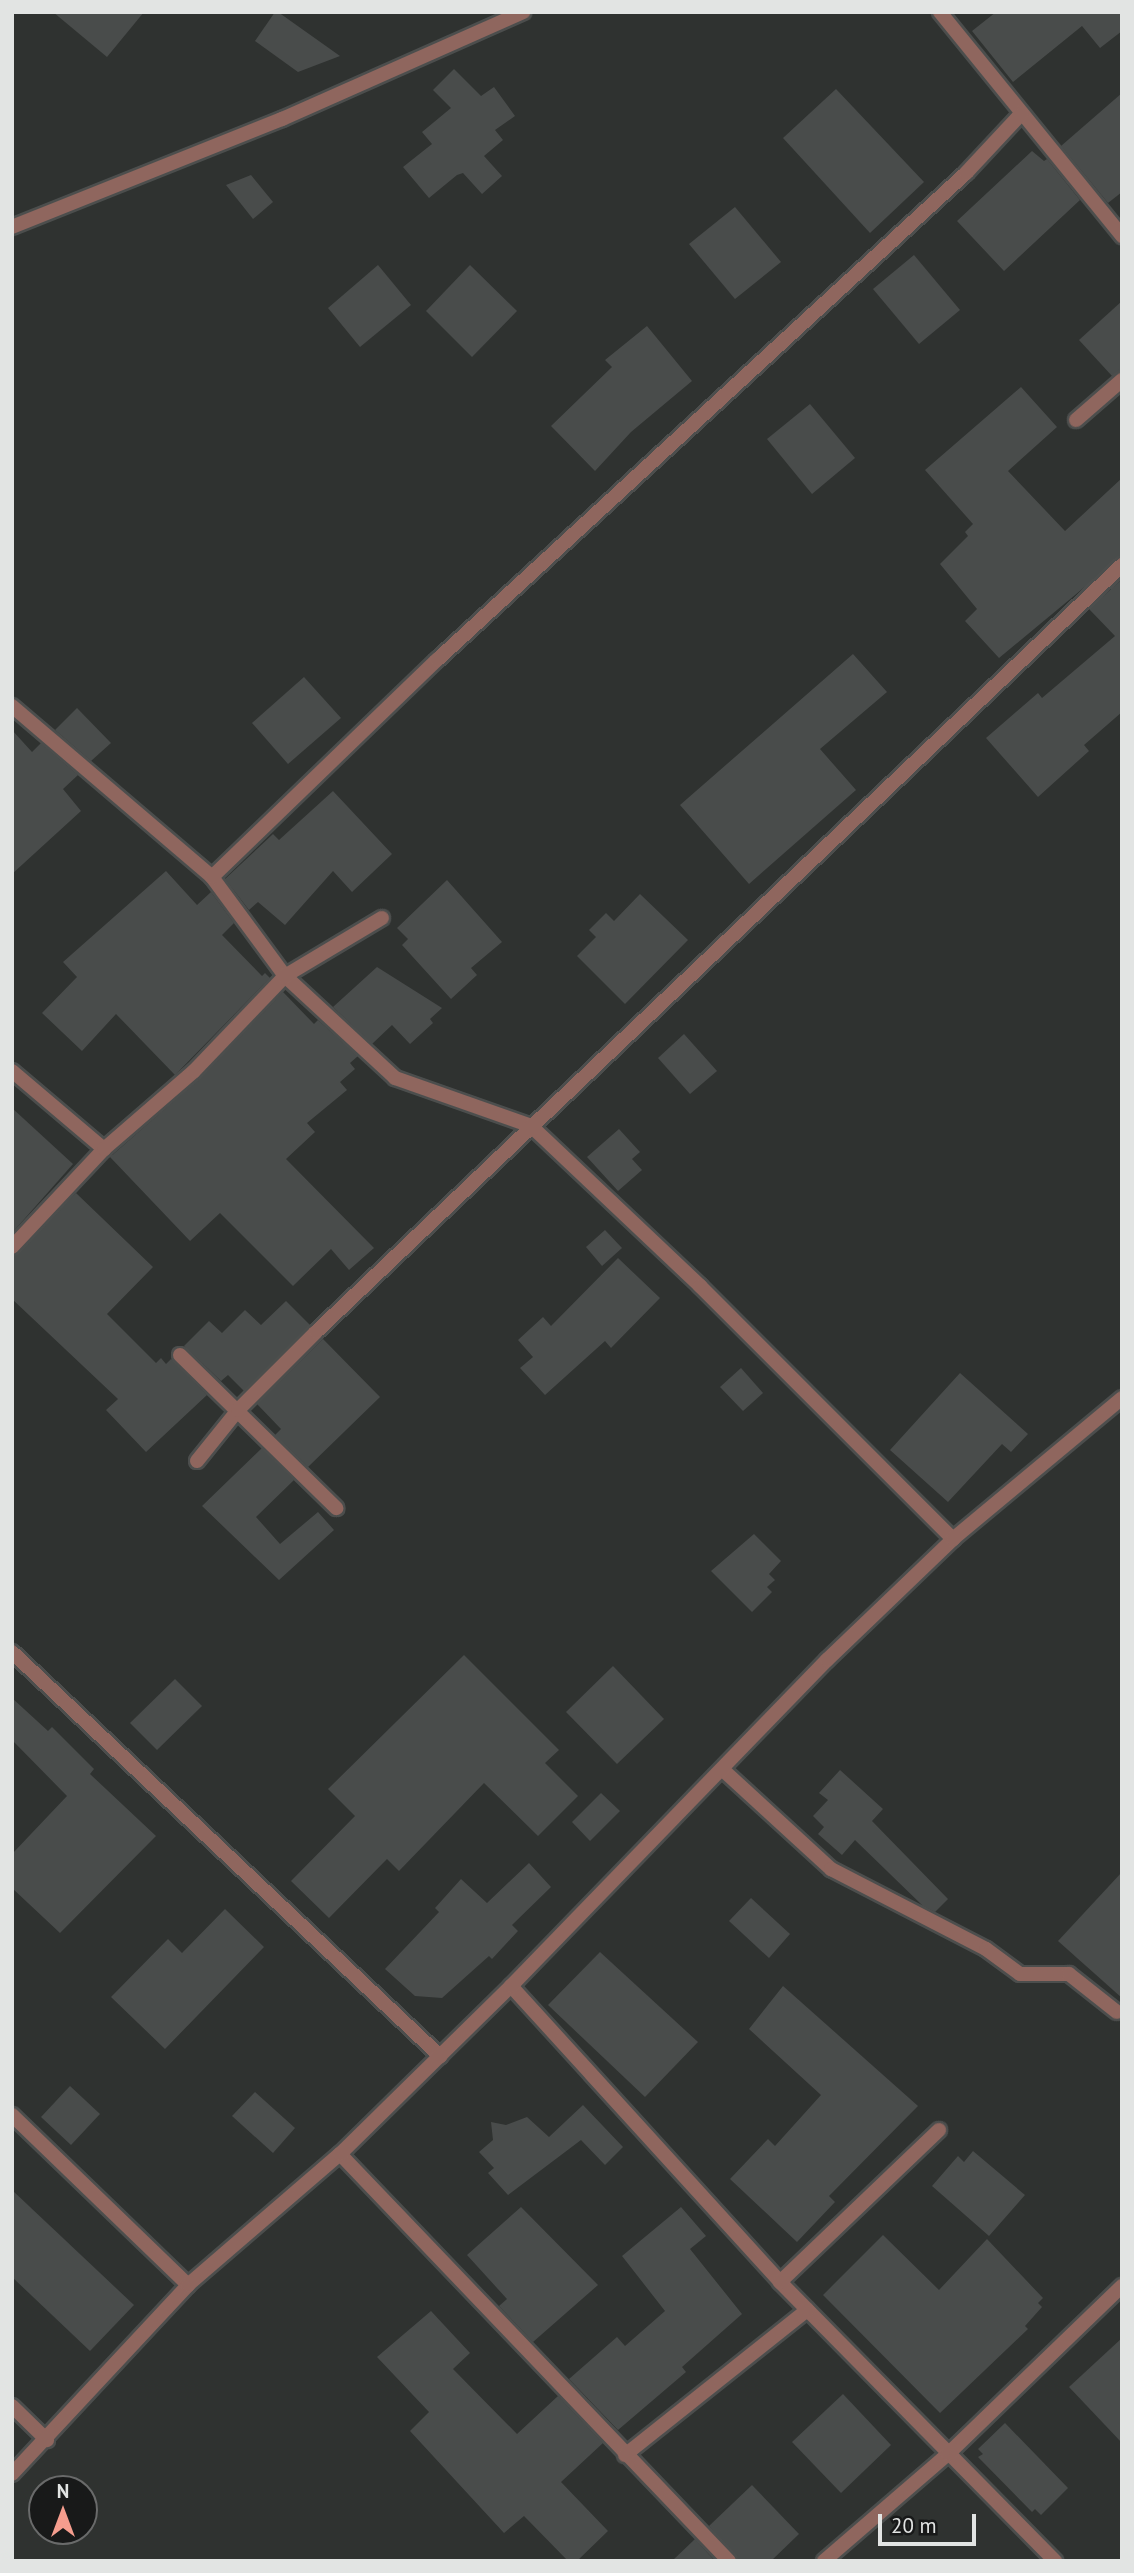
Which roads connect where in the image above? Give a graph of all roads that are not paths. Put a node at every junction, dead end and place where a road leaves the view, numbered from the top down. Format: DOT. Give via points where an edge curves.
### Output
graph roads {
  1 [pos="523,12"];
  2 [pos="940,12"];
  3 [pos="1021,114"];
  4 [pos="1116,218"];
  5 [pos="12,227"];
  6 [pos="1122,236"];
  7 [pos="1122,380"];
  8 [pos="1076,420"];
  9 [pos="1122,565"];
  10 [pos="12,706"];
  11 [pos="212,877"];
  12 [pos="382,918"];
  13 [pos="285,976"];
  14 [pos="12,1071"];
  15 [pos="531,1126"];
  16 [pos="104,1149"];
  17 [pos="12,1247"];
  18 [pos="180,1355"];
  19 [pos="1122,1398"];
  20 [pos="238,1410"];
  21 [pos="197,1461"];
  22 [pos="336,1508"];
  23 [pos="953,1539"];
  24 [pos="12,1652"];
  25 [pos="723,1770"];
  26 [pos="511,1986"];
  27 [pos="1117,2012"];
  28 [pos="440,2056"];
  29 [pos="12,2115"];
  30 [pos="939,2130"];
  31 [pos="340,2154"];
  32 [pos="780,2282"];
  33 [pos="188,2285"];
  34 [pos="1122,2286"];
  35 [pos="807,2310"];
  36 [pos="12,2406"];
  37 [pos="47,2440"];
  38 [pos="948,2454"];
  39 [pos="625,2455"];
  40 [pos="12,2474"];
  41 [pos="729,2561"];
  42 [pos="824,2561"];
  43 [pos="1055,2561"];
  1 -- 5 [label="street" via="282,119"];
  2 -- 3 [label="street"];
  3 -- 4 [label="street"];
  3 -- 11 [label="street" via="966,173 437,660"];
  4 -- 6 [label="street"];
  7 -- 8 [label="street"];
  9 -- 15 [label="street"];
  10 -- 11 [label="street" via="96,772"];
  11 -- 13 [label="street"];
  12 -- 13 [label="street"];
  13 -- 15 [label="street" via="395,1078"];
  13 -- 16 [label="street" via="194,1071"];
  14 -- 16 [label="street"];
  15 -- 20 [label="street"];
  15 -- 23 [label="street" via="700,1286"];
  16 -- 17 [label="street"];
  18 -- 20 [label="street"];
  19 -- 23 [label="street"];
  20 -- 21 [label="street"];
  20 -- 22 [label="street"];
  23 -- 25 [label="street" via="827,1660"];
  24 -- 28 [label="street"];
  25 -- 26 [label="street"];
  25 -- 27 [label="street" via="831,1869 952,1931 1020,1974 1069,1974"];
  26 -- 28 [label="street"];
  26 -- 32 [label="street"];
  28 -- 31 [label="street"];
  29 -- 33 [label="street"];
  30 -- 32 [label="street"];
  31 -- 33 [label="street"];
  31 -- 39 [label="street"];
  32 -- 35 [label="street"];
  33 -- 37 [label="street"];
  34 -- 38 [label="street"];
  35 -- 38 [label="street"];
  35 -- 39 [label="street"];
  36 -- 37 [label="street"];
  37 -- 40 [label="street"];
  38 -- 42 [label="street"];
  38 -- 43 [label="street"];
  39 -- 41 [label="street"];
}
